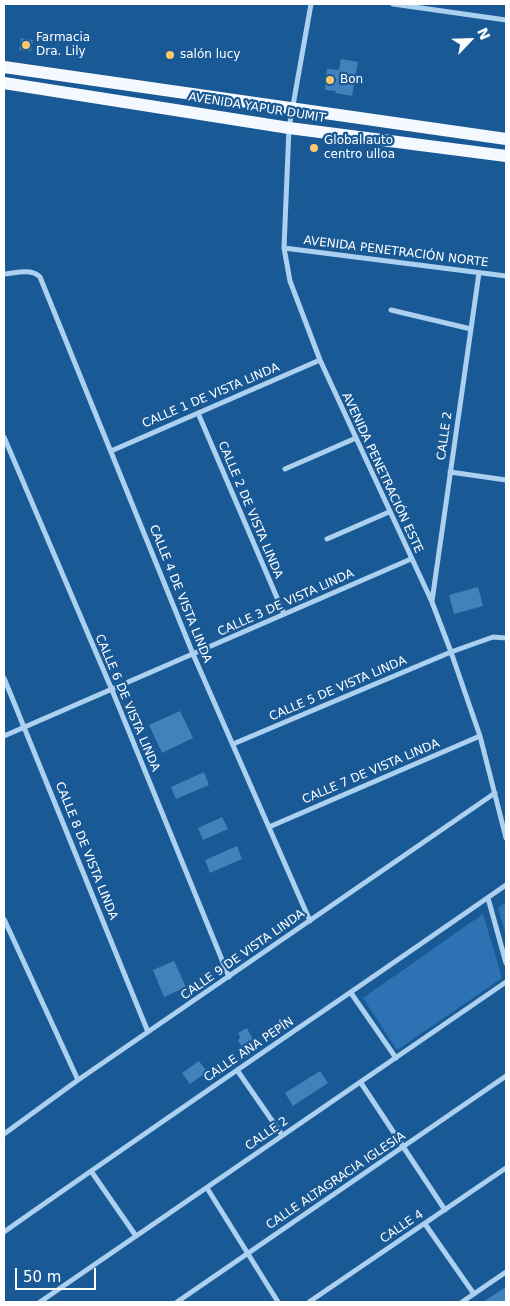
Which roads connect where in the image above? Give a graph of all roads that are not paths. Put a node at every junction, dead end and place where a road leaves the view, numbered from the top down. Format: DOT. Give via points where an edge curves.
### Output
graph roads {
  1 [pos="312,4"];
  2 [pos="393,4"];
  3 [pos="506,20"];
  4 [pos="4,67"];
  5 [pos="4,83"];
  6 [pos="291,109"];
  7 [pos="289,128"];
  8 [pos="506,139"];
  9 [pos="506,156"];
  10 [pos="284,248"];
  11 [pos="479,273"];
  12 [pos="4,274"];
  13 [pos="506,276"];
  14 [pos="391,310"];
  15 [pos="471,329"];
  16 [pos="320,360"];
  17 [pos="198,413"];
  18 [pos="4,437"];
  19 [pos="356,438"];
  20 [pos="111,451"];
  21 [pos="284,469"];
  22 [pos="450,472"];
  23 [pos="506,480"];
  24 [pos="389,512"];
  25 [pos="327,539"];
  26 [pos="411,559"];
  27 [pos="432,602"];
  28 [pos="284,614"];
  29 [pos="506,638"];
  30 [pos="451,652"];
  31 [pos="193,654"];
  32 [pos="4,678"];
  33 [pos="112,690"];
  34 [pos="25,728"];
  35 [pos="4,736"];
  36 [pos="480,736"];
  37 [pos="233,744"];
  38 [pos="495,793"];
  39 [pos="269,827"];
  40 [pos="505,828"];
  41 [pos="506,838"];
  42 [pos="506,885"];
  43 [pos="488,898"];
  44 [pos="4,919"];
  45 [pos="310,921"];
  46 [pos="506,963"];
  47 [pos="228,977"];
  48 [pos="506,982"];
  49 [pos="352,993"];
  50 [pos="148,1032"];
  51 [pos="396,1058"];
  52 [pos="237,1070"];
  53 [pos="506,1076"];
  54 [pos="78,1080"];
  55 [pos="361,1083"];
  56 [pos="4,1134"];
  57 [pos="282,1136"];
  58 [pos="403,1147"];
  59 [pos="506,1168"];
  60 [pos="91,1172"];
  61 [pos="207,1188"];
  62 [pos="445,1210"];
  63 [pos="425,1224"];
  64 [pos="4,1232"];
  65 [pos="136,1236"];
  66 [pos="248,1253"];
  67 [pos="506,1272"];
  68 [pos="474,1294"];
  69 [pos="40,1302"];
  70 [pos="177,1302"];
  71 [pos="278,1302"];
  72 [pos="309,1302"];
  73 [pos="462,1302"];
  1 -- 6 [label="street, AVENIDA PENETRACIÓN ESTE"];
  2 -- 3 [label="street"];
  4 -- 6 [label="main road, AVENIDA YAPUR DUMIT"];
  5 -- 7 [label="main road, AVENIDA YAPUR DUMIT"];
  6 -- 7 [label="street, AVENIDA PENETRACIÓN ESTE"];
  6 -- 8 [label="main road, AVENIDA YAPUR DUMIT"];
  7 -- 9 [label="main road, AVENIDA YAPUR DUMIT"];
  7 -- 10 [label="street, AVENIDA PENETRACIÓN ESTE"];
  10 -- 11 [label="street, AVENIDA PENETRACIÓN NORTE"];
  10 -- 16 [label="street, AVENIDA PENETRACIÓN ESTE" via="290,281"];
  11 -- 13 [label="street, AVENIDA PENETRACIÓN NORTE"];
  11 -- 15 [label="street, CALLE 2"];
  12 -- 20 [label="street, CALLE 4 DE VISTA LINDA" via="35,272 40,277"];
  14 -- 15 [label="street"];
  15 -- 22 [label="street, CALLE 2"];
  16 -- 17 [label="street, CALLE 1 DE VISTA LINDA"];
  16 -- 19 [label="street, AVENIDA PENETRACIÓN ESTE"];
  17 -- 20 [label="street, CALLE 1 DE VISTA LINDA"];
  17 -- 28 [label="street, CALLE 2 DE VISTA LINDA"];
  18 -- 33 [label="street, CALLE 6 DE VISTA LINDA"];
  19 -- 21 [label="street"];
  19 -- 24 [label="street, AVENIDA PENETRACIÓN ESTE"];
  20 -- 31 [label="street, CALLE 4 DE VISTA LINDA"];
  22 -- 23 [label="street"];
  22 -- 27 [label="street, CALLE 2"];
  24 -- 25 [label="street"];
  24 -- 26 [label="street, AVENIDA PENETRACIÓN ESTE"];
  26 -- 27 [label="street, AVENIDA PENETRACIÓN ESTE"];
  26 -- 28 [label="street, CALLE 3 DE VISTA LINDA"];
  27 -- 30 [label="street, AVENIDA PENETRACIÓN ESTE"];
  28 -- 31 [label="street, CALLE 3 DE VISTA LINDA"];
  29 -- 30 [label="street, CALLE 5 DE VISTA LINDA" via="493,638"];
  30 -- 36 [label="street, AVENIDA PENETRACIÓN ESTE"];
  30 -- 37 [label="street, CALLE 5 DE VISTA LINDA"];
  31 -- 33 [label="street, CALLE 3 DE VISTA LINDA"];
  31 -- 37 [label="street, CALLE 4 DE VISTA LINDA"];
  32 -- 34 [label="street, CALLE 8 DE VISTA LINDA"];
  33 -- 34 [label="street, CALLE 3 DE VISTA LINDA"];
  33 -- 47 [label="street, CALLE 6 DE VISTA LINDA"];
  34 -- 35 [label="street, CALLE 3 DE VISTA LINDA"];
  34 -- 50 [label="street, CALLE 8 DE VISTA LINDA"];
  36 -- 38 [label="street, AVENIDA PENETRACIÓN ESTE"];
  36 -- 39 [label="street, CALLE 7 DE VISTA LINDA"];
  37 -- 39 [label="street, CALLE 4 DE VISTA LINDA"];
  38 -- 40 [label="street, AVENIDA PENETRACIÓN ESTE"];
  38 -- 45 [label="street, CALLE 9 DE VISTA LINDA"];
  39 -- 45 [label="street, CALLE 4 DE VISTA LINDA"];
  40 -- 41 [label="street, AVENIDA PENETRACIÓN ESTE"];
  42 -- 43 [label="street, CALLE ANA PEPÍN"];
  43 -- 46 [label="street"];
  43 -- 49 [label="street, CALLE ANA PEPÍN"];
  44 -- 54 [label="street"];
  45 -- 47 [label="street, CALLE 9 DE VISTA LINDA"];
  47 -- 50 [label="street, CALLE 9 DE VISTA LINDA"];
  48 -- 51 [label="street, CALLE 2"];
  49 -- 51 [label="street"];
  49 -- 52 [label="street, CALLE ANA PEPÍN"];
  50 -- 54 [label="street, CALLE 9 DE VISTA LINDA"];
  51 -- 55 [label="street, CALLE 2"];
  52 -- 57 [label="street"];
  52 -- 60 [label="street, CALLE ANA PEPÍN"];
  53 -- 58 [label="street, CALLE ALTAGRACIA IGLESIA"];
  54 -- 56 [label="street, CALLE 9 DE VISTA LINDA"];
  55 -- 57 [label="street, CALLE 2"];
  55 -- 58 [label="street"];
  57 -- 61 [label="street, CALLE 2"];
  58 -- 62 [label="street"];
  58 -- 66 [label="street, CALLE ALTAGRACIA IGLESIA"];
  59 -- 62 [label="street, CALLE 4"];
  60 -- 64 [label="street, CALLE ANA PEPÍN"];
  60 -- 65 [label="street"];
  61 -- 65 [label="street, CALLE 2"];
  61 -- 66 [label="street"];
  62 -- 63 [label="street, CALLE 4"];
  63 -- 68 [label="street"];
  63 -- 72 [label="street, CALLE 4"];
  65 -- 69 [label="street, CALLE 2"];
  66 -- 70 [label="street, CALLE ALTAGRACIA IGLESIA"];
  66 -- 71 [label="street"];
  67 -- 68 [label="street"];
  68 -- 73 [label="street"];
}
